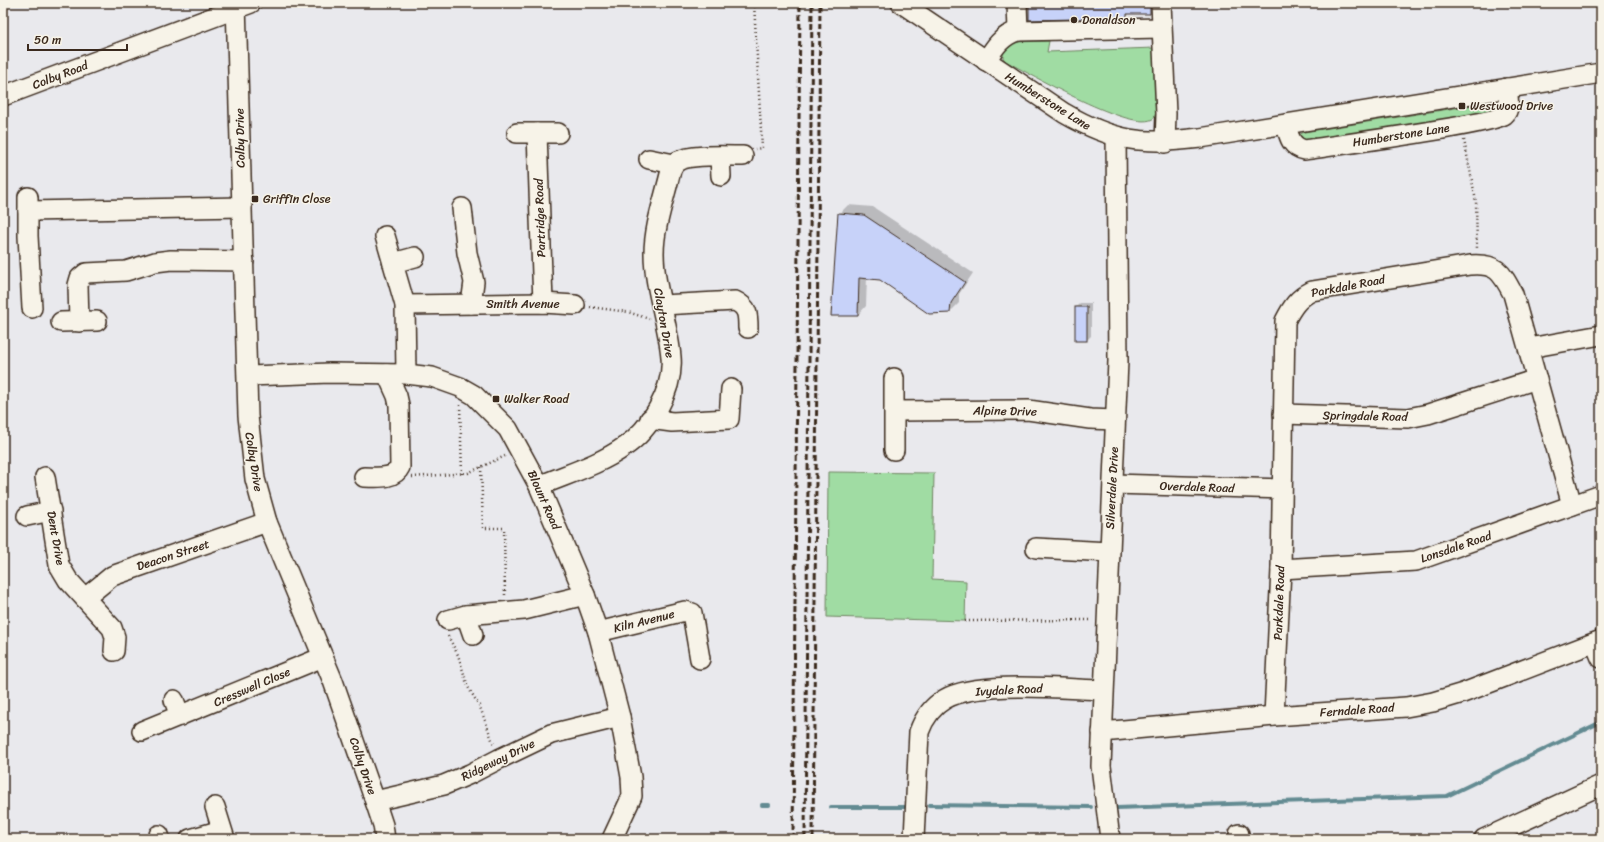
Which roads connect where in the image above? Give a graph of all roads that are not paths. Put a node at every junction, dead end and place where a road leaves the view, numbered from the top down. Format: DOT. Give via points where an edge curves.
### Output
graph roads {
  1 [pos="901,3"];
  2 [pos="1017,3"];
  3 [pos="1161,3"];
  4 [pos="241,5"];
  5 [pos="1162,28"];
  6 [pos="1018,32"];
  7 [pos="986,61"];
  8 [pos="1601,73"];
  9 [pos="1507,88"];
  10 [pos="3,96"];
  11 [pos="1286,125"];
  12 [pos="517,133"];
  13 [pos="537,133"];
  14 [pos="558,133"];
  15 [pos="1116,137"];
  16 [pos="1165,143"];
  17 [pos="743,156"];
  18 [pos="720,157"];
  19 [pos="649,159"];
  20 [pos="674,164"];
  21 [pos="721,176"];
  22 [pos="242,207"];
  23 [pos="462,208"];
  24 [pos="385,236"];
  25 [pos="416,257"];
  26 [pos="244,260"];
  27 [pos="393,263"];
  28 [pos="543,302"];
  29 [pos="472,304"];
  30 [pos="405,305"];
  31 [pos="575,305"];
  32 [pos="662,305"];
  33 [pos="32,308"];
  34 [pos="79,322"];
  35 [pos="748,328"];
  36 [pos="1601,335"];
  37 [pos="1529,348"];
  38 [pos="387,374"];
  39 [pos="406,374"];
  40 [pos="248,376"];
  41 [pos="894,378"];
  42 [pos="1537,379"];
  43 [pos="731,389"];
  44 [pos="894,412"];
  45 [pos="1283,414"];
  46 [pos="650,419"];
  47 [pos="1115,420"];
  48 [pos="894,450"];
  49 [pos="364,476"];
  50 [pos="45,477"];
  51 [pos="1113,484"];
  52 [pos="539,486"];
  53 [pos="1282,489"];
  54 [pos="1601,494"];
  55 [pos="1572,505"];
  56 [pos="51,511"];
  57 [pos="28,516"];
  58 [pos="267,522"];
  59 [pos="1036,548"];
  60 [pos="1109,552"];
  61 [pos="1281,569"];
  62 [pos="585,595"];
  63 [pos="90,605"];
  64 [pos="598,632"];
  65 [pos="473,635"];
  66 [pos="1599,647"];
  67 [pos="114,651"];
  68 [pos="323,657"];
  69 [pos="700,659"];
  70 [pos="1103,690"];
  71 [pos="1274,716"];
  72 [pos="620,718"];
  73 [pos="142,731"];
  74 [pos="1102,732"];
  75 [pos="1601,785"];
  76 [pos="375,801"];
  77 [pos="214,807"];
  78 [pos="223,835"];
  79 [pos="190,839"];
  80 [pos="385,839"];
  81 [pos="611,839"];
  82 [pos="914,839"];
  83 [pos="1110,839"];
  84 [pos="1484,839"];
  1 -- 7 [label="street, Humberstone Lane"];
  2 -- 6 [label="street"];
  3 -- 5 [label="street"];
  4 -- 10 [label="street, Colby Road"];
  4 -- 22 [label="street, Colby Drive" via="239,62"];
  5 -- 6 [label="street"];
  5 -- 16 [label="street"];
  6 -- 7 [label="street" via="1007,36 994,47"];
  7 -- 15 [label="street, Humberstone Lane" via="1089,128"];
  8 -- 9 [label="street, Humberstone Lane"];
  9 -- 11 [label="street, Humberstone Lane"];
  9 -- 11 [label="street, Humberstone Lane" via="1508,107 1504,115 1496,119 1305,150 1299,149 1291,142"];
  11 -- 16 [label="street, Humberstone Lane"];
  12 -- 13 [label="street"];
  13 -- 14 [label="street"];
  13 -- 28 [label="street, Partridge Road"];
  15 -- 16 [label="street, Humberstone Lane" via="1131,141"];
  15 -- 47 [label="street, Silverdale Drive" via="1119,308"];
  17 -- 18 [label="street"];
  18 -- 20 [label="street" via="691,158 679,160"];
  18 -- 21 [label="street"];
  19 -- 20 [label="street"];
  20 -- 32 [label="street, Clayton Drive" via="657,227 654,251 655,274"];
  22 -- 26 [label="street, Colby Drive"];
  22 -- 33 [label="street" via="28,211"];
  23 -- 29 [label="street, Smith Avenue" via="467,253 474,282"];
  24 -- 27 [label="street"];
  25 -- 27 [label="street"];
  26 -- 34 [label="street" via="171,260 126,271 86,273 80,278 78,285"];
  26 -- 40 [label="street, Colby Drive"];
  27 -- 30 [label="street"];
  28 -- 29 [label="street, Smith Avenue"];
  28 -- 31 [label="street, Smith Avenue"];
  29 -- 30 [label="street, Smith Avenue"];
  30 -- 39 [label="street"];
  32 -- 35 [label="street" via="735,301 742,304 748,312"];
  32 -- 46 [label="street, Clayton Drive" via="671,359 669,386 659,409"];
  36 -- 37 [label="street"];
  37 -- 42 [label="street, Parkdale Road"];
  37 -- 45 [label="street, Parkdale Road" via="1513,294 1505,278 1487,264 1312,291 1301,296 1292,306 1285,321"];
  38 -- 39 [label="street, Blount Road"];
  38 -- 40 [label="street, Blount Road"];
  38 -- 49 [label="street" via="399,406 400,467 392,476"];
  39 -- 52 [label="street, Blount Road" via="432,377 474,394 508,429"];
  40 -- 58 [label="street, Colby Drive" via="249,434 255,479"];
  41 -- 44 [label="street"];
  42 -- 45 [label="street, Springdale Road" via="1408,418"];
  42 -- 55 [label="street, Parkdale Road"];
  43 -- 46 [label="street" via="729,419 672,422"];
  44 -- 47 [label="street, Alpine Drive" via="1028,410"];
  44 -- 48 [label="street"];
  45 -- 53 [label="street, Parkdale Road"];
  46 -- 52 [label="street, Clayton Drive" via="626,446 610,456"];
  47 -- 51 [label="street, Silverdale Drive"];
  50 -- 56 [label="street, Dent Drive"];
  51 -- 53 [label="street, Overdale Road"];
  51 -- 60 [label="street, Silverdale Drive"];
  52 -- 62 [label="street, Blount Road"];
  53 -- 61 [label="street, Parkdale Road"];
  54 -- 55 [label="street, Lonsdale Road"];
  55 -- 61 [label="street, Lonsdale Road" via="1416,561"];
  56 -- 57 [label="street"];
  56 -- 63 [label="street, Dent Drive" via="59,566"];
  58 -- 63 [label="street, Deacon Street" via="112,576"];
  58 -- 68 [label="street, Colby Drive"];
  59 -- 60 [label="street"];
  60 -- 70 [label="street, Silverdale Drive"];
  61 -- 71 [label="street, Parkdale Road"];
  62 -- 64 [label="street, Blount Road"];
  62 -- 65 [label="street" via="524,610 505,610 457,618"];
  63 -- 67 [label="street, Dent Drive" via="112,628 115,637"];
  64 -- 69 [label="street, Kiln Avenue" via="685,611 692,613"];
  64 -- 72 [label="street, Blount Road"];
  66 -- 71 [label="street, Ferndale Road" via="1434,702 1406,707"];
  68 -- 73 [label="street, Cresswell Close" via="177,708"];
  68 -- 76 [label="street, Colby Drive"];
  70 -- 74 [label="street, Silverdale Drive"];
  70 -- 82 [label="street, Ivydale Road" via="1020,687 977,690 946,699 934,707 924,719 919,732"];
  71 -- 74 [label="street, Ferndale Road"];
  72 -- 76 [label="street, Ridgeway Drive" via="551,734 444,785"];
  72 -- 81 [label="street, Blount Road" via="632,796"];
  74 -- 83 [label="street, Silverdale Drive" via="1101,766"];
  75 -- 84 [label="street"];
  76 -- 80 [label="street, Colby Drive"];
  77 -- 78 [label="street"];
  78 -- 79 [label="street"];
}
